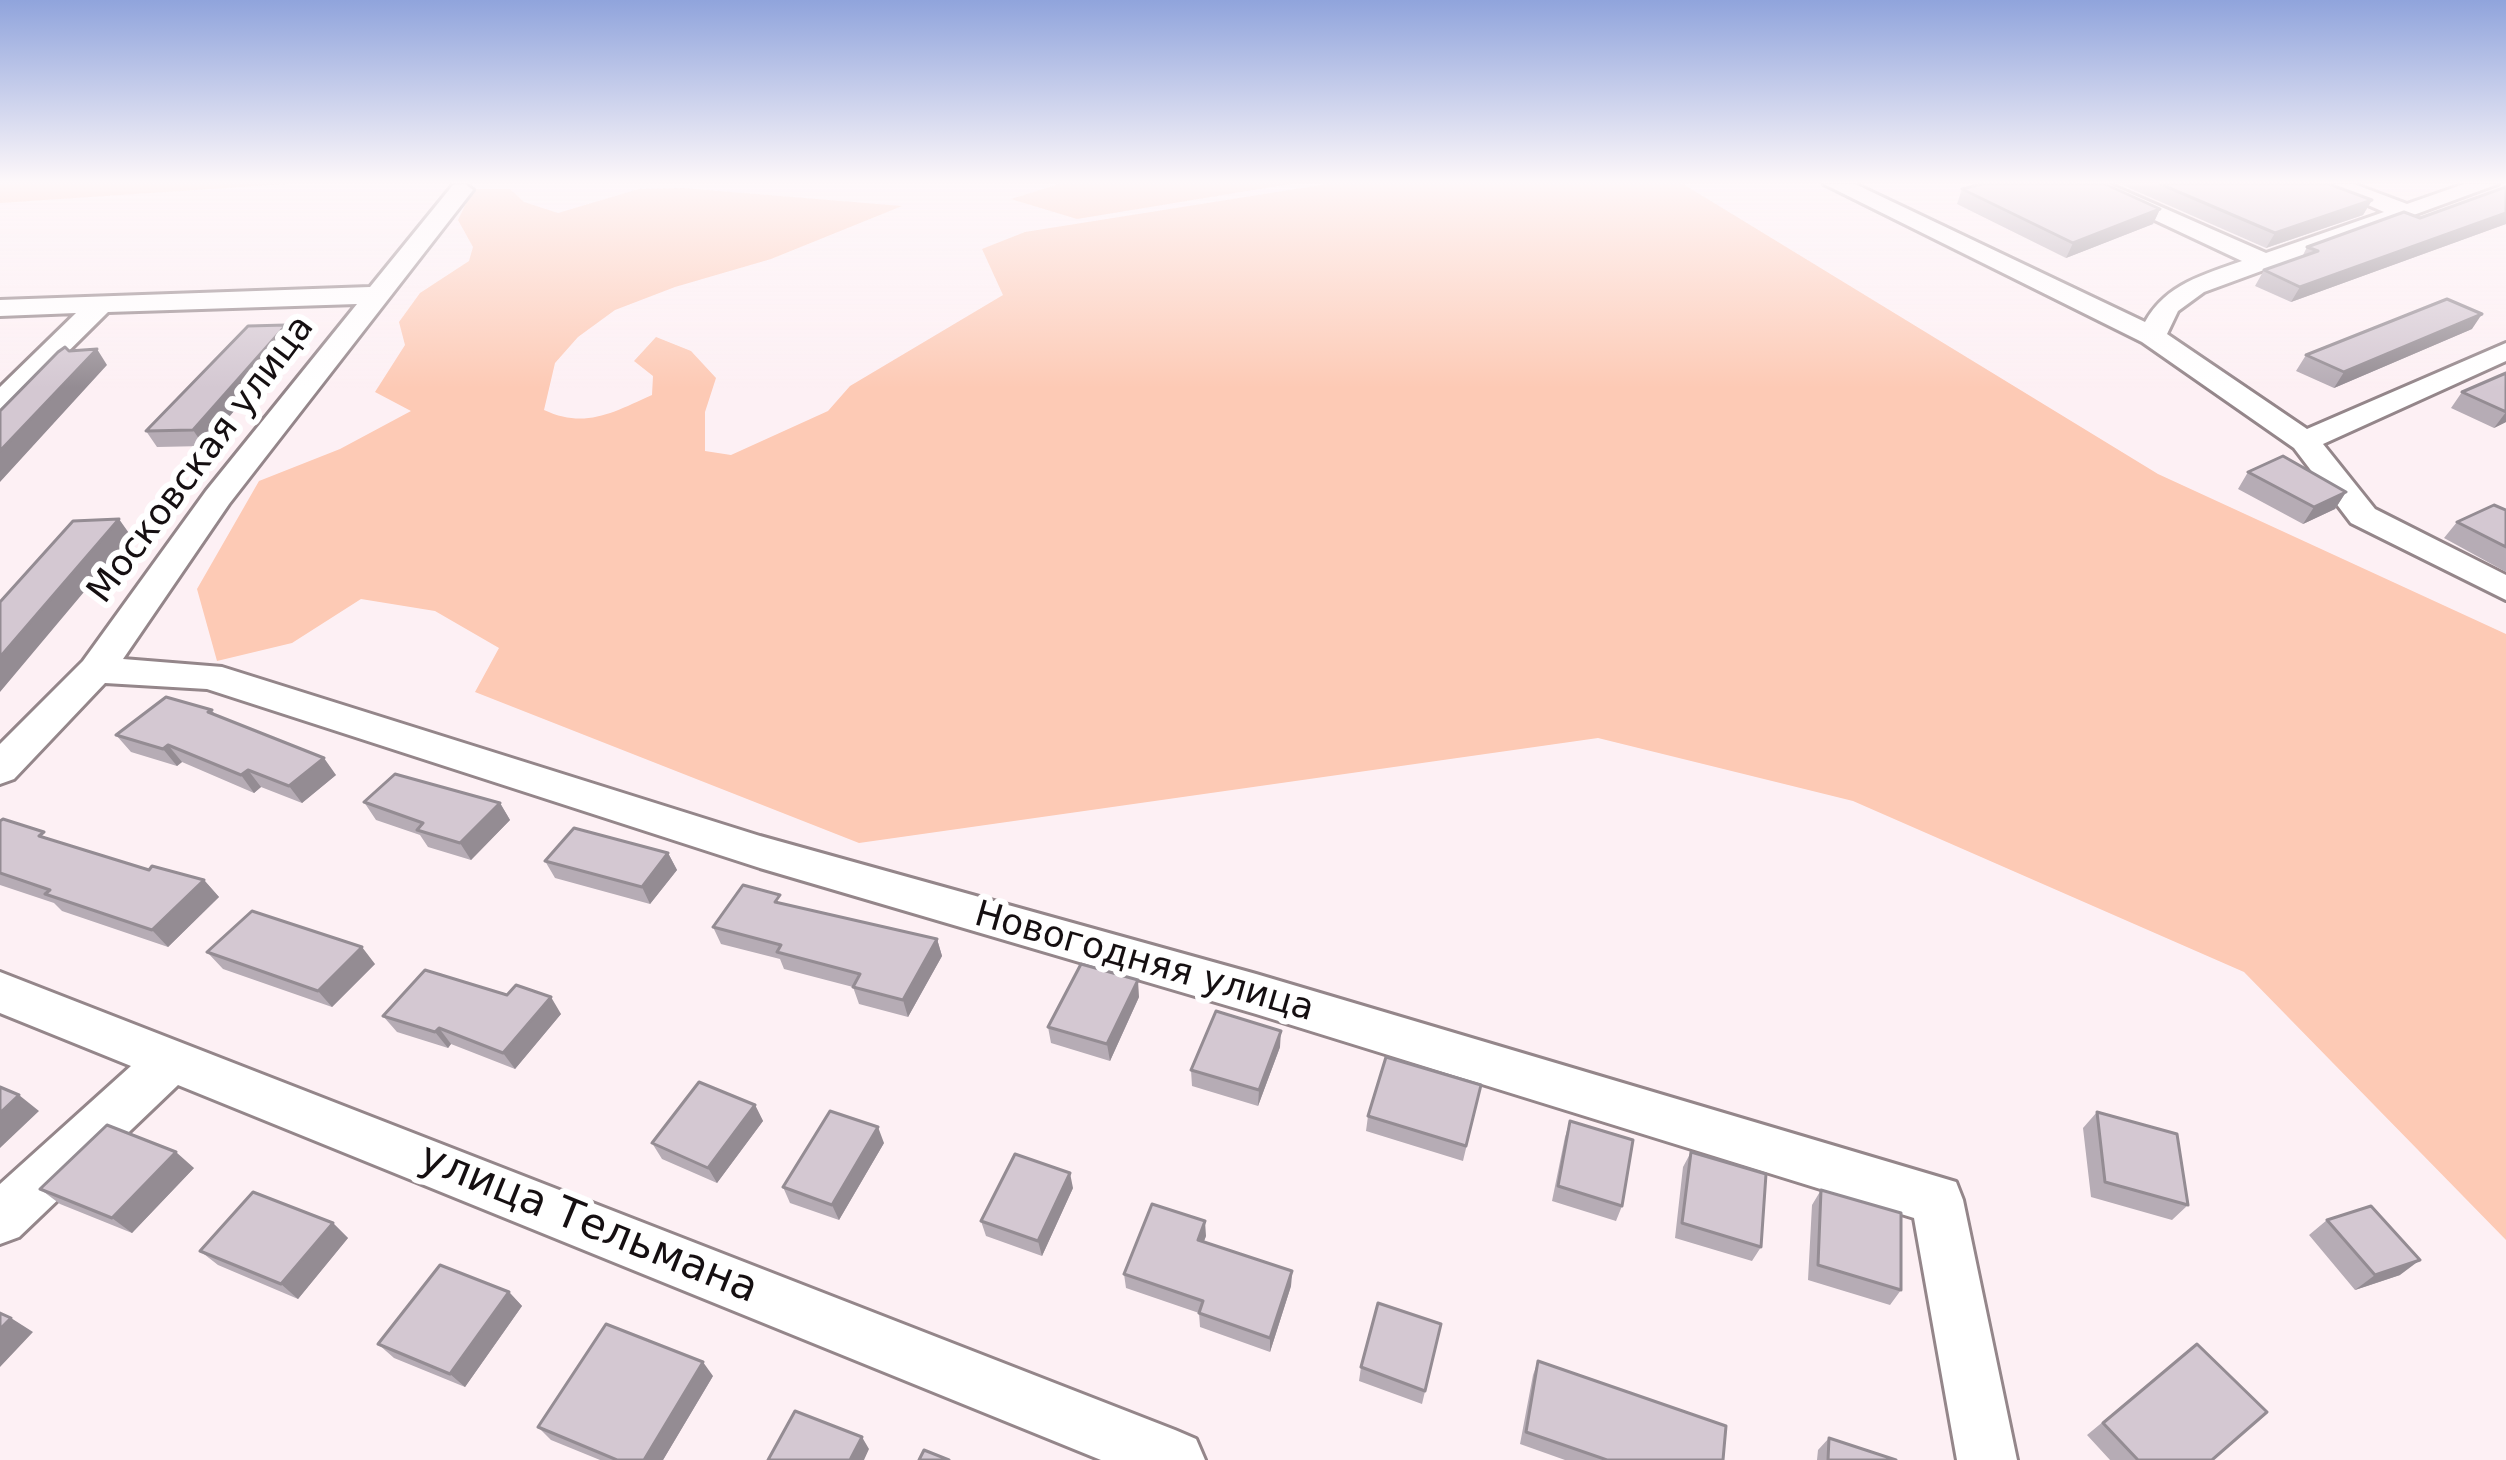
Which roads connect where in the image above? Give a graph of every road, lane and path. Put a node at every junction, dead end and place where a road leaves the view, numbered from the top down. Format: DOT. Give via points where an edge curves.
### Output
graph roads {
  1 [pos="410,252"];
  2 [pos="1978,252"];
  3 [pos="2243,252"];
  4 [pos="2284,252"];
  5 [pos="2261,260"];
  6 [pos="374,295"];
  7 [pos="101,304"];
  8 [pos="0,308"];
  9 [pos="2152,336"];
  10 [pos="2506,351"];
  11 [pos="0,404"];
  12 [pos="2305,441"];
  13 [pos="2506,589"];
  14 [pos="96,670"];
  15 [pos="0,769"];
  16 [pos="0,992"];
  17 [pos="172,1058"];
  18 [pos="0,1219"];
  19 [pos="1175,1460"];
  20 [pos="1987,1460"];
  1 -- 6 [label="street, Московская улица"];
  2 -- 9 [label="street"];
  3 -- 5 [label="street"];
  4 -- 5 [label="street"];
  5 -- 9 [label="street" via="2195,286 2167,307"];
  6 -- 7 [label="street"];
  6 -- 14 [label="street, Московская улица"];
  7 -- 8 [label="street"];
  7 -- 11 [label="street"];
  9 -- 12 [label="street"];
  10 -- 12 [label="street"];
  12 -- 13 [label="street" via="2363,517"];
  14 -- 15 [label="street, Московская улица"];
  14 -- 20 [label="street, Новогодняя улица" via="209,676 760,852 1937,1201"];
  16 -- 17 [label="street, улица Тельмана"];
  17 -- 18 [label="street"];
  17 -- 19 [label="street, улица Тельмана"];
}
